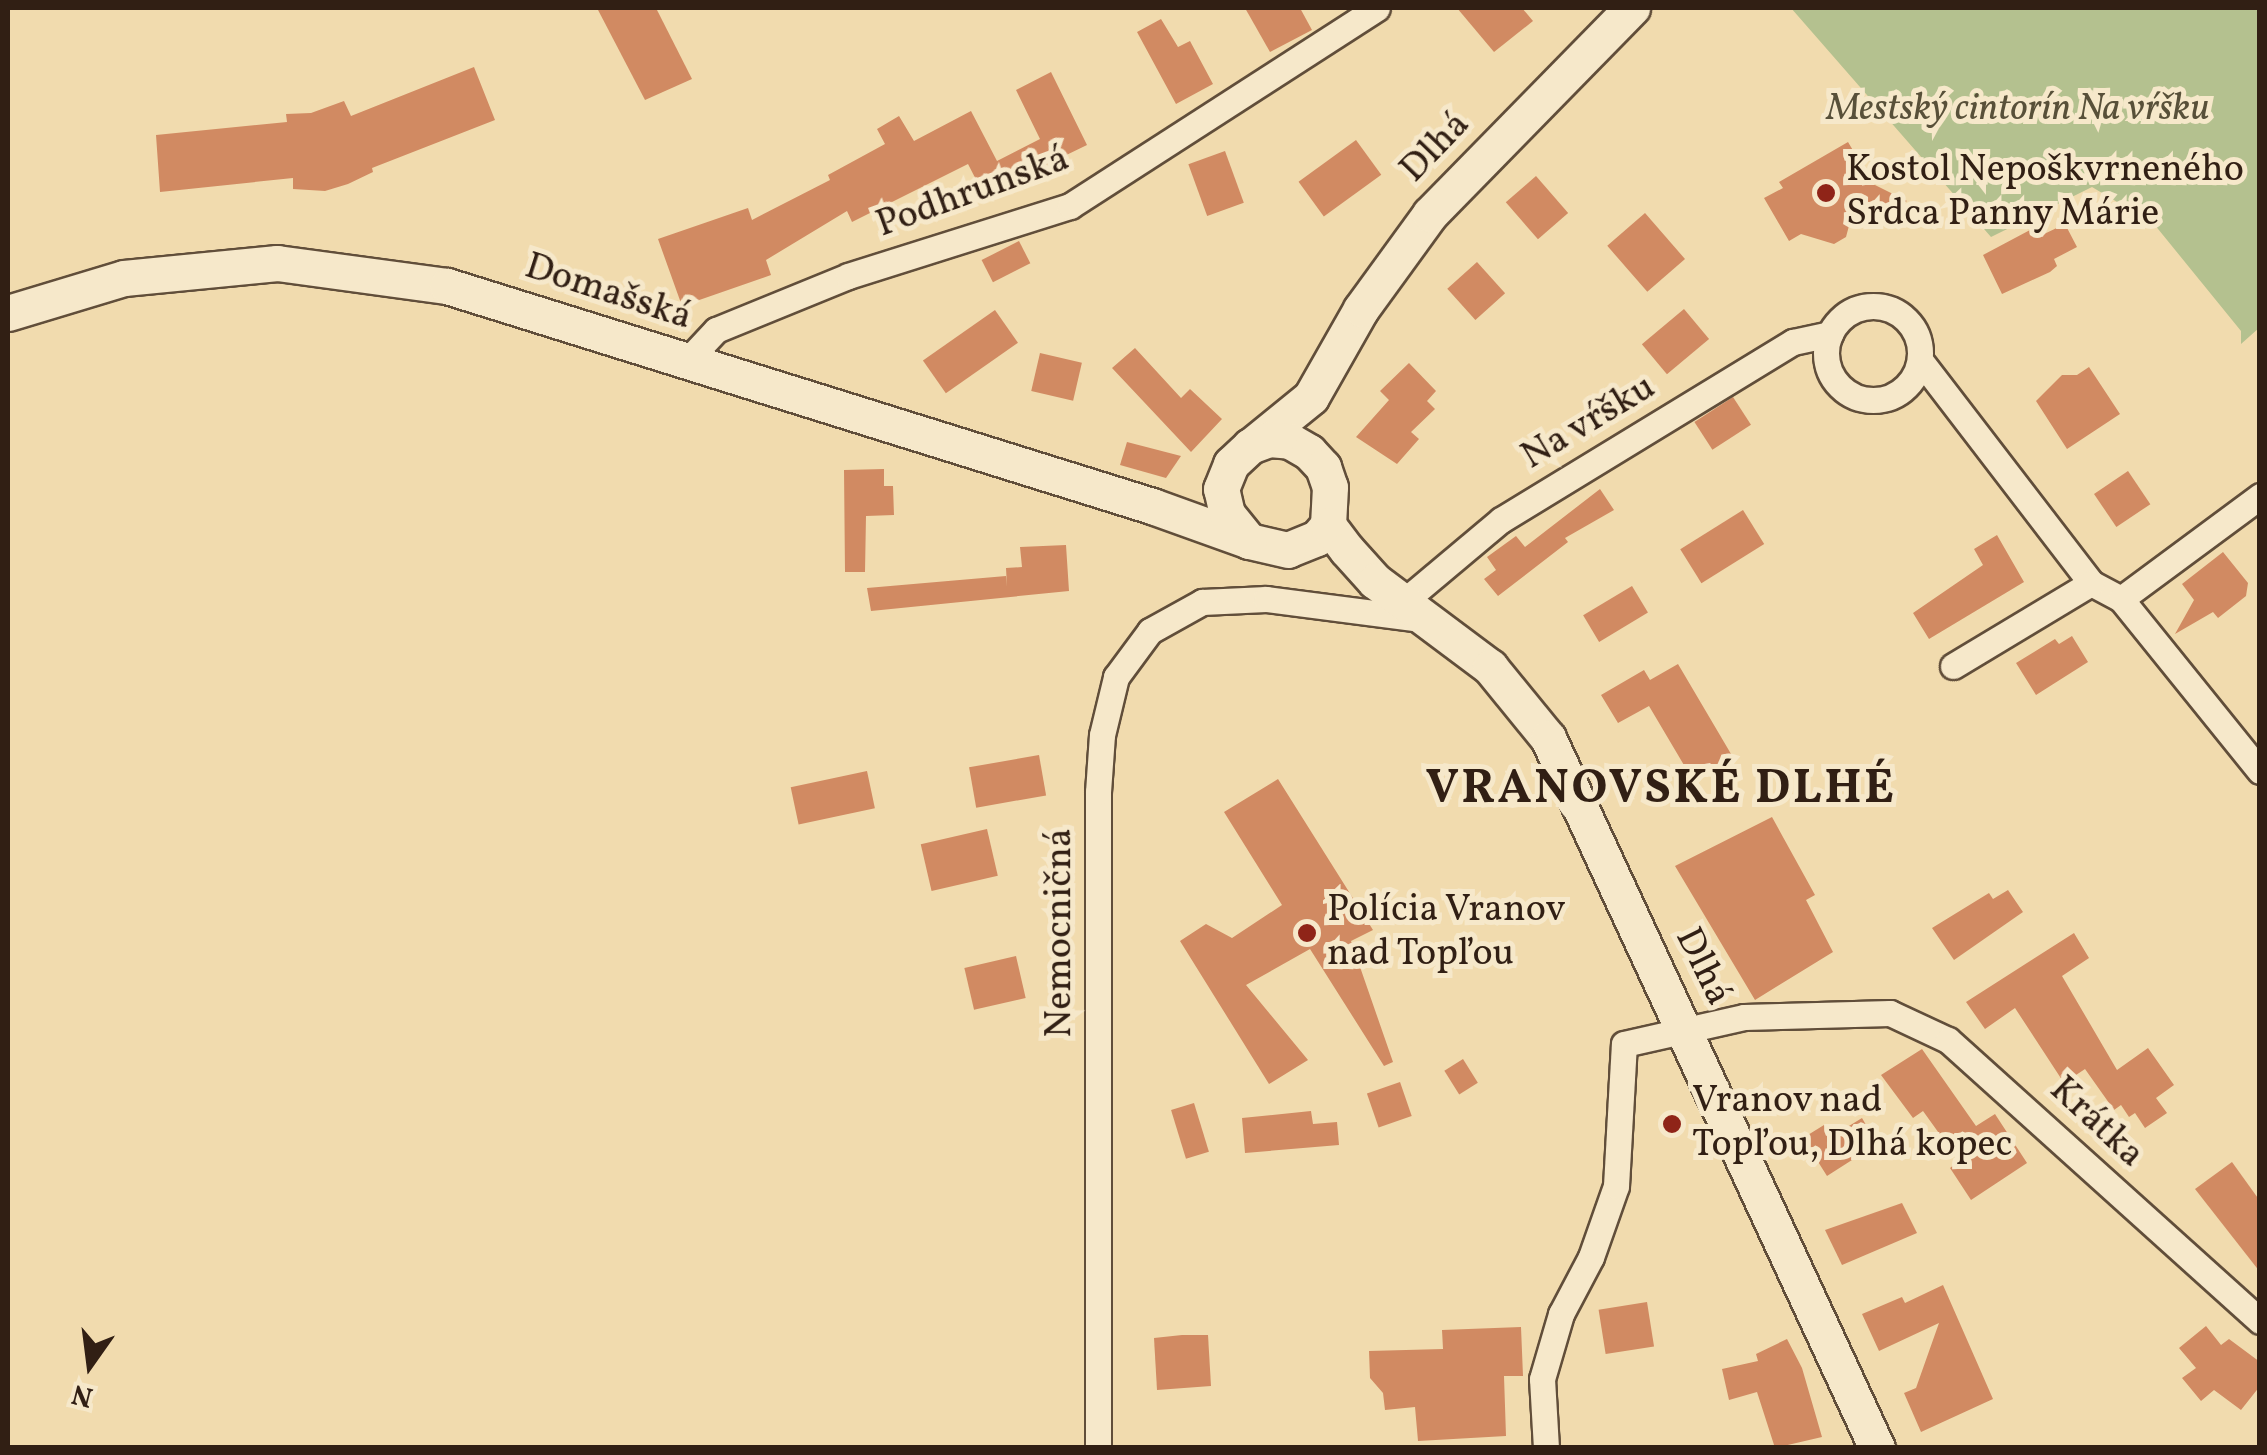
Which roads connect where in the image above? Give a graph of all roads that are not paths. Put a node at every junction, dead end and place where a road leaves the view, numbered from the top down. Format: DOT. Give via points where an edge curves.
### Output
graph roads {
  1 [pos="1377,8"];
  2 [pos="1632,8"];
  3 [pos="8,314"];
  4 [pos="1830,334"];
  5 [pos="1920,360"];
  6 [pos="686,362"];
  7 [pos="1318,382"];
  8 [pos="1250,446"];
  9 [pos="1323,467"];
  10 [pos="1221,489"];
  11 [pos="2260,496"];
  12 [pos="1171,512"];
  13 [pos="1328,524"];
  14 [pos="1250,541"];
  15 [pos="1288,550"];
  16 [pos="1374,581"];
  17 [pos="2090,583"];
  18 [pos="2120,599"];
  19 [pos="1341,607"];
  20 [pos="1415,611"];
  21 [pos="1953,666"];
  22 [pos="2260,771"];
  23 [pos="1685,1030"];
  24 [pos="2260,1320"];
  25 [pos="1098,1448"];
  26 [pos="1546,1448"];
  27 [pos="1877,1448"];
  1 -- 6 [label="street, Podhrunská" via="1070,206 848,276 716,330"];
  2 -- 7 [label="street, Dlhá" via="1430,214 1360,309"];
  3 -- 6 [label="street, Domašská" via="124,278 277,263 447,286"];
  4 -- 5 [label="street" via="1853,311 1889,309 1916,335"];
  4 -- 5 [label="street" via="1826,352 1838,384 1869,400 1903,390"];
  4 -- 20 [label="street, Na vŕšku" via="1793,342 1501,520"];
  5 -- 17 [label="street"];
  6 -- 12 [label="street, Domašská"];
  7 -- 8 [label="street"];
  7 -- 9 [label="street"];
  8 -- 9 [label="street" via="1290,441"];
  8 -- 10 [label="street" via="1231,464"];
  9 -- 13 [label="street" via="1330,487"];
  10 -- 12 [label="street"];
  10 -- 14 [label="street" via="1227,514"];
  11 -- 18 [label="street"];
  12 -- 14 [label="street, Domašská"];
  13 -- 15 [label="street" via="1317,538"];
  13 -- 16 [label="street"];
  14 -- 15 [label="street"];
  15 -- 16 [label="street"];
  16 -- 19 [label="street" via="1378,595 1372,603"];
  16 -- 20 [label="street, Dlhá"];
  17 -- 18 [label="street"];
  17 -- 21 [label="street"];
  18 -- 22 [label="street"];
  19 -- 20 [label="street, Nemocničná"];
  19 -- 25 [label="street, Nemocničná" via="1266,599 1202,602 1150,631 1116,676 1098,792"];
  20 -- 23 [label="street, Dlhá" via="1490,667 1548,738"];
  23 -- 24 [label="street, Krátka" via="1744,1017 1890,1013 1948,1040"];
  23 -- 26 [label="street" via="1624,1044 1616,1186 1561,1314 1542,1378"];
  23 -- 27 [label="street, Dlhá"];
}
